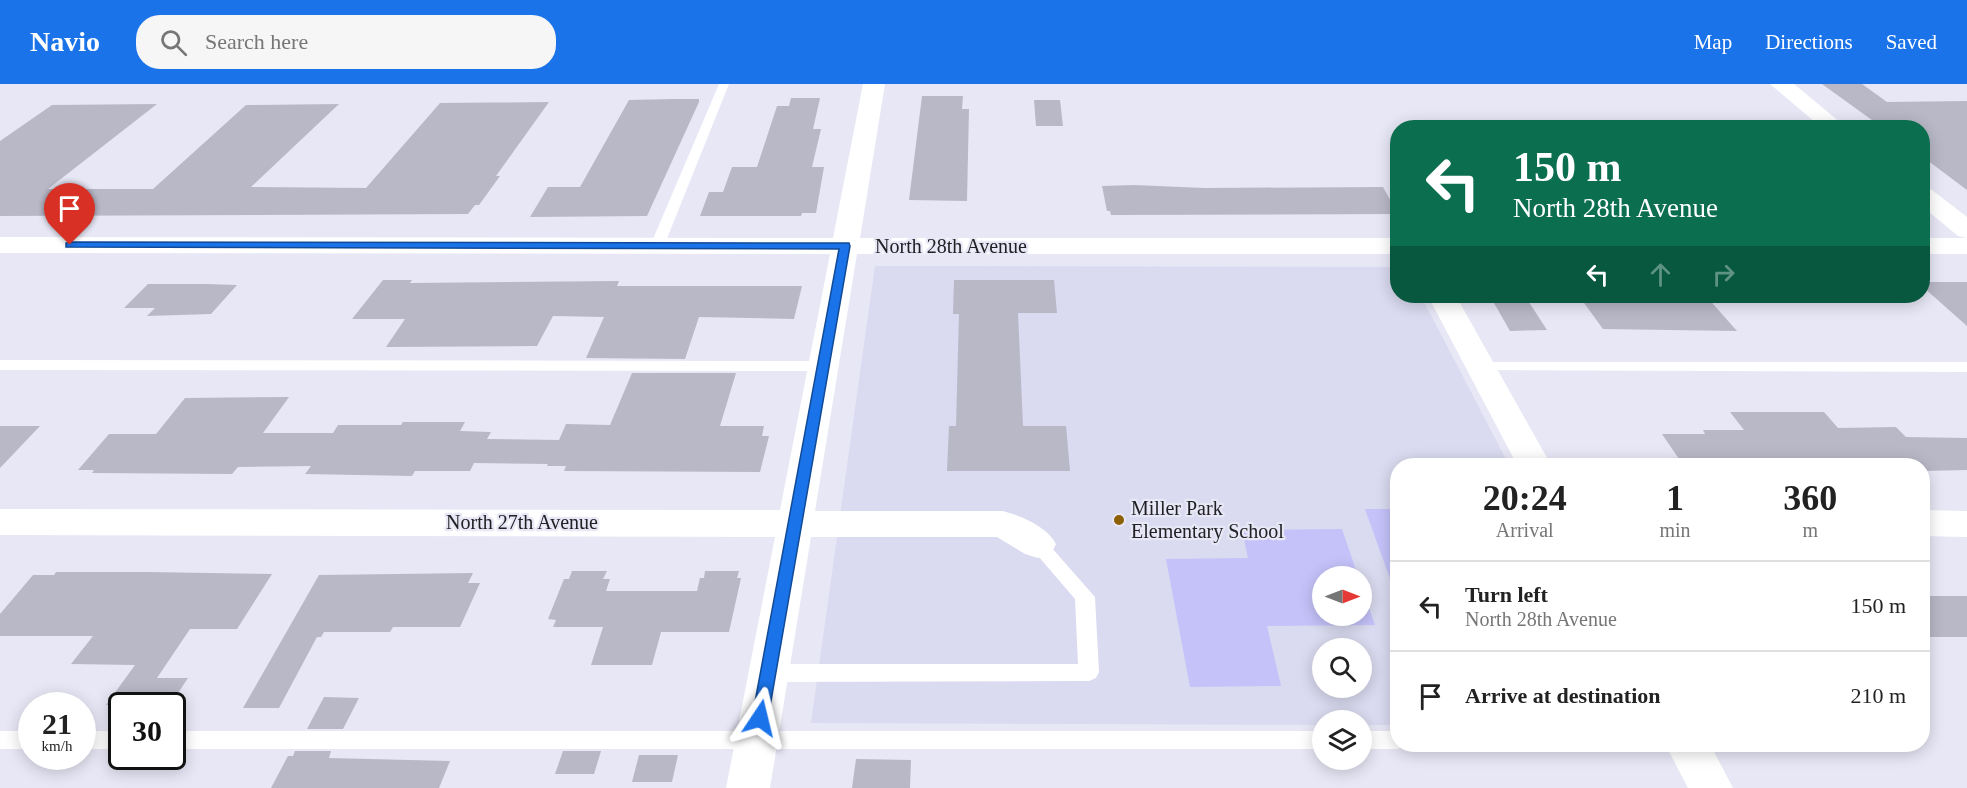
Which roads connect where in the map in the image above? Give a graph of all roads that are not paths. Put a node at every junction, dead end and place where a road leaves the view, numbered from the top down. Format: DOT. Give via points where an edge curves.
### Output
graph roads {
  1 [pos="724,84"];
  2 [pos="874,84"];
  3 [pos="1781,84"];
  4 [pos="1826,120"];
  5 [pos="1930,201"];
  6 [pos="1967,230"];
  7 [pos="0,245"];
  8 [pos="657,246"];
  9 [pos="845,246"];
  10 [pos="1390,246"];
  11 [pos="1930,246"];
  12 [pos="1967,246"];
  13 [pos="1446,303"];
  14 [pos="0,365"];
  15 [pos="823,366"];
  16 [pos="1480,367"];
  17 [pos="1967,367"];
  18 [pos="1530,458"];
  19 [pos="0,522"];
  20 [pos="795,522"];
  21 [pos="1930,524"];
  22 [pos="1967,524"];
  23 [pos="1038,544"];
  24 [pos="768,673"];
  25 [pos="0,740"];
  26 [pos="18,740"];
  27 [pos="186,740"];
  28 [pos="1312,740"];
  29 [pos="1372,740"];
  30 [pos="1390,740"];
  31 [pos="756,741"];
  32 [pos="1691,752"];
  33 [pos="748,788"];
  34 [pos="1711,788"];
  1 -- 8 [label="lane"];
  2 -- 9 [label="street"];
  3 -- 4 [label="street"];
  5 -- 6 [label="street"];
  7 -- 8 [label="street, North 28th Avenue"];
  8 -- 9 [label="street, North 28th Avenue"];
  9 -- 10 [label="street, North 28th Avenue"];
  9 -- 15 [label="street"];
  11 -- 12 [label="street"];
  13 -- 16 [label="street"];
  14 -- 15 [label="lane"];
  15 -- 20 [label="street"];
  16 -- 17 [label="lane"];
  16 -- 18 [label="street"];
  19 -- 20 [label="street, North 27th Avenue"];
  20 -- 23 [label="street, North 27th Avenue" via="1003,524"];
  20 -- 24 [label="street"];
  21 -- 22 [label="street"];
  23 -- 24 [label="lane" via="1085,597 1089,672"];
  24 -- 31 [label="street"];
  25 -- 26 [label="lane"];
  27 -- 31 [label="lane"];
  28 -- 31 [label="lane"];
  29 -- 30 [label="lane"];
  31 -- 33 [label="street"];
  32 -- 34 [label="street"];
}
